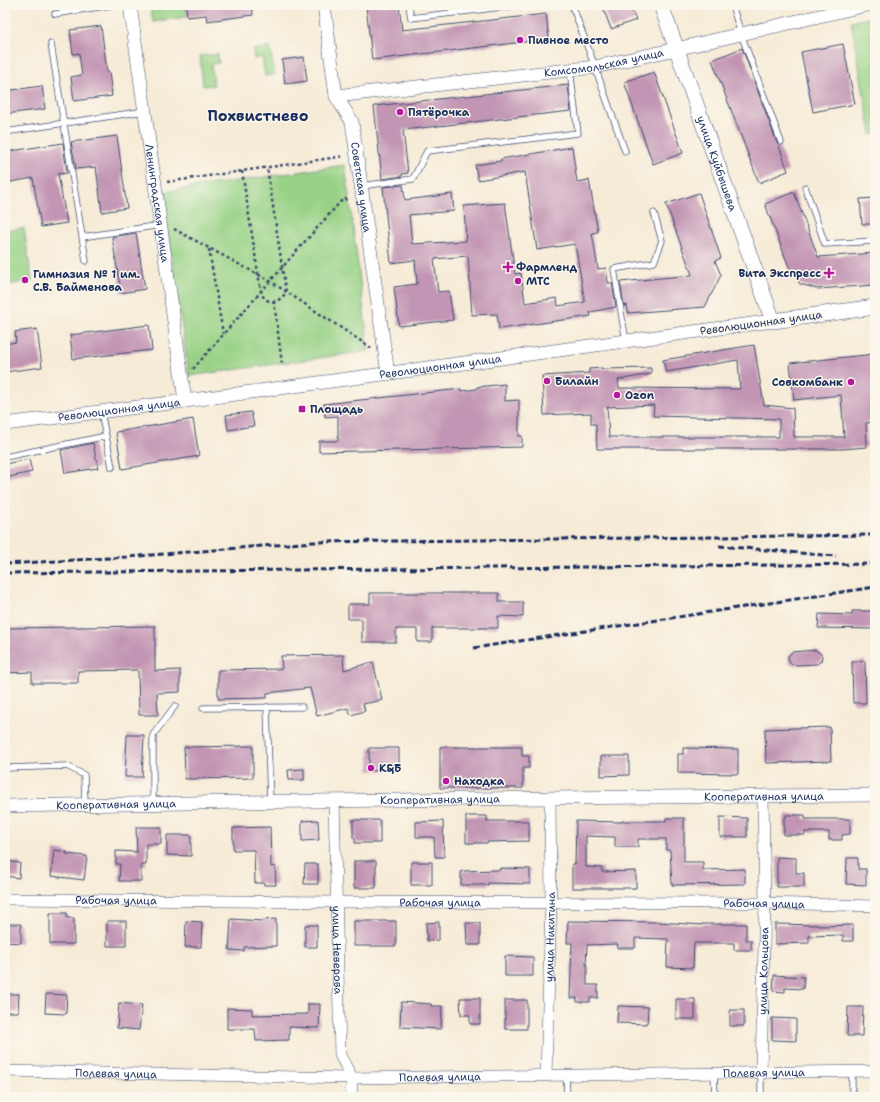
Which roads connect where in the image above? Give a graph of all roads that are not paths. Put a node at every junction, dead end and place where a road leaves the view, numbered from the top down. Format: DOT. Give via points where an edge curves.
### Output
graph roads {
  1 [pos="111,5"];
  2 [pos="130,5"];
  3 [pos="324,5"];
  4 [pos="410,5"];
  5 [pos="518,5"];
  6 [pos="572,5"];
  7 [pos="661,5"];
  8 [pos="732,5"];
  9 [pos="867,5"];
  10 [pos="55,14"];
  11 [pos="741,34"];
  12 [pos="51,44"];
  13 [pos="676,50"];
  14 [pos="595,67"];
  15 [pos="570,70"];
  16 [pos="336,96"];
  17 [pos="145,111"];
  18 [pos="64,123"];
  19 [pos="5,132"];
  20 [pos="781,142"];
  21 [pos="625,151"];
  22 [pos="361,186"];
  23 [pos="805,187"];
  24 [pos="654,213"];
  25 [pos="161,223"];
  26 [pos="82,237"];
  27 [pos="875,241"];
  28 [pos="86,261"];
  29 [pos="875,307"];
  30 [pos="773,322"];
  31 [pos="626,342"];
  32 [pos="388,374"];
  33 [pos="185,401"];
  34 [pos="101,411"];
  35 [pos="5,424"];
  36 [pos="106,436"];
  37 [pos="5,456"];
  38 [pos="112,467"];
  39 [pos="175,706"];
  40 [pos="302,706"];
  41 [pos="267,707"];
  42 [pos="203,708"];
  43 [pos="5,768"];
  44 [pos="875,795"];
  45 [pos="763,797"];
  46 [pos="550,798"];
  47 [pos="334,801"];
  48 [pos="270,802"];
  49 [pos="153,804"];
  50 [pos="85,805"];
  51 [pos="5,806"];
  52 [pos="5,899"];
  53 [pos="336,902"];
  54 [pos="551,902"];
  55 [pos="765,903"];
  56 [pos="875,906"];
  57 [pos="5,1071"];
  58 [pos="875,1071"];
  59 [pos="761,1072"];
  60 [pos="852,1072"];
  61 [pos="714,1073"];
  62 [pos="566,1075"];
  63 [pos="546,1076"];
  64 [pos="352,1078"];
  65 [pos="351,1097"];
  66 [pos="567,1097"];
  67 [pos="714,1097"];
  68 [pos="761,1097"];
  69 [pos="852,1097"];
  1 -- 10 [label="lane"];
  2 -- 17 [label="street, Ленинградская улица"];
  3 -- 16 [label="street, Советская улица"];
  4 -- 5 [label="lane" via="411,18"];
  6 -- 14 [label="lane"];
  7 -- 13 [label="main road, улица Куйбышева"];
  8 -- 11 [label="lane"];
  9 -- 11 [label="street, Комсомольская улица"];
  11 -- 13 [label="street, Комсомольская улица"];
  11 -- 20 [label="lane"];
  12 -- 18 [label="lane"];
  13 -- 14 [label="street, Комсомольская улица"];
  13 -- 30 [label="main road, улица Куйбышева"];
  14 -- 15 [label="street, Комсомольская улица"];
  14 -- 21 [label="lane"];
  15 -- 16 [label="street, Комсомольская улица"];
  15 -- 22 [label="lane" via="578,133 427,151 413,179"];
  16 -- 22 [label="street, Советская улица" via="352,122"];
  17 -- 18 [label="lane"];
  17 -- 25 [label="street, Ленинградская улица"];
  18 -- 19 [label="lane"];
  18 -- 26 [label="lane"];
  22 -- 32 [label="street, Советская улица"];
  23 -- 27 [label="lane" via="825,244"];
  24 -- 31 [label="lane" via="662,241 654,262 614,269"];
  25 -- 26 [label="lane"];
  25 -- 33 [label="street, Ленинградская улица"];
  26 -- 28 [label="lane"];
  29 -- 30 [label="main road, Революционная улица"];
  30 -- 31 [label="street, Революционная улица"];
  31 -- 32 [label="street, Революционная улица"];
  32 -- 33 [label="street, Революционная улица"];
  33 -- 34 [label="street, Революционная улица"];
  34 -- 35 [label="street, Революционная улица"];
  34 -- 36 [label="lane"];
  36 -- 37 [label="lane"];
  36 -- 38 [label="lane"];
  39 -- 49 [label="lane" via="153,735"];
  40 -- 41 [label="lane"];
  41 -- 42 [label="lane"];
  41 -- 48 [label="lane"];
  43 -- 50 [label="lane" via="68,766 84,775"];
  44 -- 45 [label="street, Кооперативная улица"];
  45 -- 46 [label="street, Кооперативная улица"];
  45 -- 55 [label="street, улица Кольцова"];
  46 -- 47 [label="street, Кооперативная улица"];
  46 -- 54 [label="street, улица Никитина"];
  47 -- 48 [label="street, Кооперативная улица"];
  47 -- 53 [label="street, улица Неверова"];
  48 -- 49 [label="street, Кооперативная улица"];
  49 -- 50 [label="street, Кооперативная улица"];
  50 -- 51 [label="street, Кооперативная улица"];
  52 -- 53 [label="street, Рабочая улица"];
  53 -- 54 [label="street, Рабочая улица"];
  53 -- 64 [label="street, улица Неверова" via="340,1055"];
  54 -- 55 [label="street, Рабочая улица"];
  54 -- 63 [label="street, улица Никитина"];
  55 -- 56 [label="street, Рабочая улица"];
  55 -- 59 [label="street, улица Кольцова"];
  57 -- 64 [label="street, Полевая улица"];
  58 -- 60 [label="street, Полевая улица"];
  59 -- 60 [label="street, Полевая улица"];
  59 -- 61 [label="street, Полевая улица"];
  59 -- 68 [label="lane"];
  60 -- 69 [label="lane"];
  61 -- 62 [label="street, Полевая улица"];
  61 -- 67 [label="lane"];
  62 -- 63 [label="street, Полевая улица"];
  62 -- 66 [label="lane"];
  63 -- 64 [label="street, Полевая улица"];
  64 -- 65 [label="street"];
}
